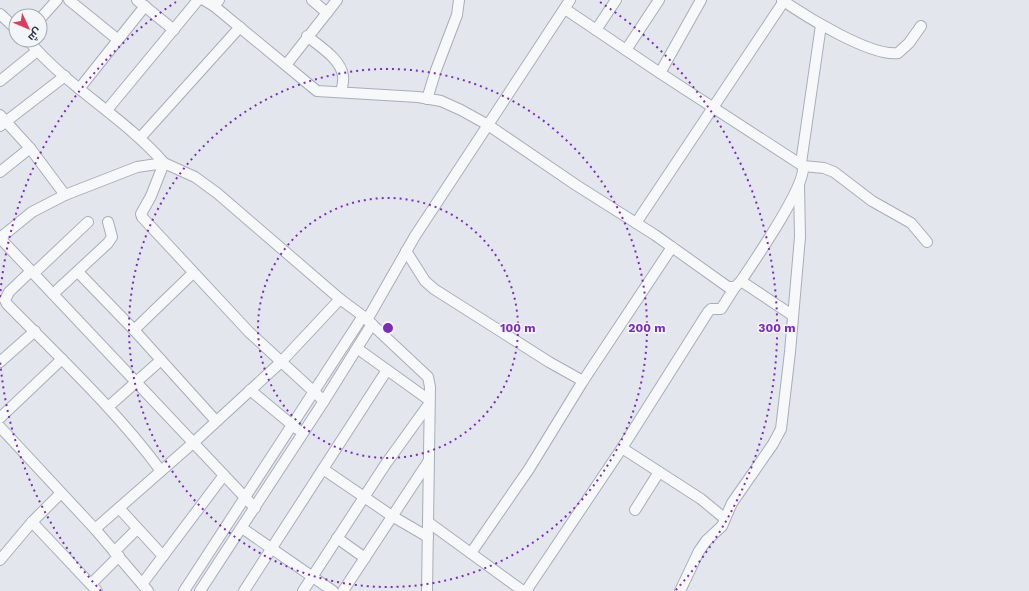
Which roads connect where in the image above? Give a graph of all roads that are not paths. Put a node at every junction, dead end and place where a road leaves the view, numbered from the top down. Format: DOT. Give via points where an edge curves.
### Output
graph roads {
  1 [pos="57,0"];
  2 [pos="69,0"];
  3 [pos="198,0"];
  4 [pos="204,0"];
  5 [pos="312,0"];
  6 [pos="337,0"];
  7 [pos="459,0"];
  8 [pos="616,0"];
  9 [pos="659,0"];
  10 [pos="701,0"];
  11 [pos="783,1"];
  12 [pos="141,3"];
  13 [pos="216,3"];
  14 [pos="568,4"];
  15 [pos="48,10"];
  16 [pos="327,13"];
  17 [pos="0,14"];
  18 [pos="8,22"];
  19 [pos="821,25"];
  20 [pos="921,26"];
  21 [pos="240,27"];
  22 [pos="174,30"];
  23 [pos="596,30"];
  24 [pos="307,36"];
  25 [pos="117,39"];
  26 [pos="35,48"];
  27 [pos="626,50"];
  28 [pos="38,52"];
  29 [pos="286,64"];
  30 [pos="660,73"];
  31 [pos="65,76"];
  32 [pos="0,80"];
  33 [pos="79,89"];
  34 [pos="341,92"];
  35 [pos="428,99"];
  36 [pos="713,108"];
  37 [pos="107,110"];
  38 [pos="2,121"];
  39 [pos="488,125"];
  40 [pos="140,138"];
  41 [pos="30,148"];
  42 [pos="164,163"];
  43 [pos="802,164"];
  44 [pos="0,172"];
  45 [pos="799,183"];
  46 [pos="65,195"];
  47 [pos="88,222"];
  48 [pos="108,222"];
  49 [pos="636,223"];
  50 [pos="0,238"];
  51 [pos="927,242"];
  52 [pos="672,247"];
  53 [pos="406,251"];
  54 [pos="32,272"];
  55 [pos="78,272"];
  56 [pos="193,273"];
  57 [pos="738,284"];
  58 [pos="53,294"];
  59 [pos="340,299"];
  60 [pos="792,315"];
  61 [pos="367,320"];
  62 [pos="134,330"];
  63 [pos="34,331"];
  64 [pos="358,349"];
  65 [pos="62,359"];
  66 [pos="161,360"];
  67 [pos="0,362"];
  68 [pos="281,362"];
  69 [pos="388,370"];
  70 [pos="583,381"];
  71 [pos="136,382"];
  72 [pos="250,390"];
  73 [pos="314,393"];
  74 [pos="324,402"];
  75 [pos="429,402"];
  76 [pos="108,408"];
  77 [pos="0,418"];
  78 [pos="216,421"];
  79 [pos="292,426"];
  80 [pos="0,427"];
  81 [pos="303,434"];
  82 [pos="193,442"];
  83 [pos="622,448"];
  84 [pos="428,462"];
  85 [pos="323,469"];
  86 [pos="162,471"];
  87 [pos="659,472"];
  88 [pos="224,475"];
  89 [pos="61,493"];
  90 [pos="363,496"];
  91 [pos="246,498"];
  92 [pos="119,508"];
  93 [pos="255,508"];
  94 [pos="635,510"];
  95 [pos="392,516"];
  96 [pos="724,518"];
  97 [pos="32,522"];
  98 [pos="428,522"];
  99 [pos="242,528"];
  100 [pos="95,529"];
  101 [pos="137,529"];
  102 [pos="428,537"];
  103 [pos="337,538"];
  104 [pos="272,548"];
  105 [pos="471,553"];
  106 [pos="116,554"];
  107 [pos="163,556"];
  108 [pos="365,558"];
  109 [pos="0,560"];
  110 [pos="312,577"];
  111 [pos="94,587"];
  112 [pos="145,588"];
  113 [pos="184,591"];
  114 [pos="200,591"];
  115 [pos="244,591"];
  116 [pos="303,591"];
  117 [pos="333,591"];
  118 [pos="343,591"];
  119 [pos="427,591"];
  120 [pos="525,591"];
  121 [pos="680,591"];
  1 -- 15 [label="street"];
  2 -- 25 [label="street"];
  3 -- 22 [label="street"];
  4 -- 13 [label="street"];
  5 -- 16 [label="street"];
  6 -- 16 [label="street"];
  7 -- 35 [label="street" via="457,15"];
  8 -- 23 [label="street"];
  9 -- 27 [label="street"];
  10 -- 30 [label="street"];
  11 -- 19 [label="street"];
  11 -- 36 [label="street"];
  12 -- 22 [label="street"];
  12 -- 25 [label="street"];
  13 -- 21 [label="street"];
  14 -- 23 [label="street"];
  14 -- 39 [label="street"];
  16 -- 24 [label="street"];
  17 -- 18 [label="street"];
  19 -- 20 [label="street" via="881,53 892,54 902,50"];
  19 -- 43 [label="street"];
  21 -- 29 [label="street"];
  21 -- 40 [label="street"];
  22 -- 37 [label="street"];
  23 -- 27 [label="street"];
  24 -- 29 [label="street"];
  24 -- 34 [label="street" via="342,70"];
  25 -- 33 [label="street"];
  26 -- 28 [label="street"];
  27 -- 30 [label="street"];
  28 -- 31 [label="street"];
  28 -- 32 [label="street"];
  29 -- 34 [label="street" via="317,91"];
  30 -- 36 [label="street"];
  31 -- 33 [label="street"];
  31 -- 38 [label="street"];
  33 -- 37 [label="street"];
  34 -- 35 [label="street"];
  35 -- 39 [label="street" via="442,101"];
  36 -- 43 [label="street"];
  36 -- 49 [label="street"];
  37 -- 40 [label="street"];
  38 -- 41 [label="street"];
  39 -- 49 [label="street"];
  39 -- 53 [label="street"];
  40 -- 42 [label="street"];
  41 -- 44 [label="street"];
  41 -- 46 [label="street"];
  42 -- 46 [label="street" via="137,167"];
  42 -- 56 [label="street" via="141,214"];
  42 -- 59 [label="street" via="195,177 217,193"];
  43 -- 45 [label="street" via="803,174"];
  43 -- 51 [label="street" via="834,172 872,201 911,223"];
  45 -- 57 [label="street" via="768,239"];
  45 -- 60 [label="street" via="800,237"];
  46 -- 50 [label="street" via="32,212"];
  47 -- 54 [label="street"];
  48 -- 55 [label="street" via="110,240"];
  49 -- 52 [label="street"];
  50 -- 54 [label="street"];
  52 -- 57 [label="street" via="728,287"];
  52 -- 70 [label="street"];
  53 -- 61 [label="street"];
  53 -- 70 [label="street" via="421,275 434,289"];
  54 -- 58 [label="street"];
  54 -- 63 [label="street" via="9,292 5,300"];
  55 -- 58 [label="street"];
  55 -- 62 [label="street"];
  56 -- 62 [label="street"];
  56 -- 68 [label="street"];
  57 -- 60 [label="street"];
  57 -- 83 [label="street" via="721,309 711,309 708,312"];
  58 -- 71 [label="street"];
  59 -- 61 [label="street"];
  59 -- 68 [label="street"];
  60 -- 96 [label="street" via="781,429"];
  61 -- 64 [label="street"];
  61 -- 73 [label="street"];
  61 -- 75 [label="street" via="428,377"];
  62 -- 66 [label="street"];
  63 -- 65 [label="street"];
  63 -- 67 [label="street"];
  64 -- 69 [label="street"];
  64 -- 74 [label="street"];
  65 -- 76 [label="street"];
  65 -- 77 [label="street"];
  66 -- 71 [label="street"];
  66 -- 78 [label="street"];
  68 -- 72 [label="street"];
  68 -- 73 [label="street"];
  69 -- 75 [label="street"];
  69 -- 85 [label="street"];
  70 -- 105 [label="street" via="529,469"];
  71 -- 76 [label="street"];
  71 -- 82 [label="street"];
  72 -- 78 [label="street"];
  72 -- 79 [label="street"];
  73 -- 74 [label="street"];
  73 -- 79 [label="street"];
  74 -- 81 [label="street"];
  75 -- 84 [label="street"];
  75 -- 90 [label="street"];
  76 -- 86 [label="street"];
  78 -- 82 [label="street"];
  79 -- 81 [label="street"];
  79 -- 91 [label="street"];
  80 -- 89 [label="street"];
  81 -- 93 [label="street"];
  82 -- 86 [label="street"];
  82 -- 88 [label="street"];
  83 -- 87 [label="street"];
  83 -- 120 [label="street"];
  84 -- 95 [label="street"];
  84 -- 98 [label="street"];
  85 -- 90 [label="street"];
  85 -- 104 [label="street"];
  86 -- 92 [label="street"];
  87 -- 94 [label="street"];
  87 -- 96 [label="street"];
  88 -- 91 [label="street"];
  88 -- 107 [label="street"];
  89 -- 97 [label="street"];
  89 -- 100 [label="street"];
  90 -- 95 [label="street"];
  90 -- 103 [label="street"];
  91 -- 93 [label="street"];
  91 -- 113 [label="street"];
  92 -- 100 [label="street"];
  92 -- 101 [label="street"];
  93 -- 99 [label="street"];
  95 -- 102 [label="street"];
  95 -- 108 [label="street"];
  96 -- 121 [label="street" via="722,526 699,551"];
  97 -- 109 [label="street"];
  97 -- 111 [label="street"];
  98 -- 102 [label="street"];
  98 -- 105 [label="street"];
  99 -- 104 [label="street"];
  99 -- 114 [label="street"];
  100 -- 106 [label="street"];
  101 -- 106 [label="street"];
  101 -- 107 [label="street"];
  102 -- 119 [label="street"];
  103 -- 108 [label="street"];
  103 -- 110 [label="street"];
  104 -- 110 [label="street"];
  104 -- 115 [label="street"];
  105 -- 120 [label="street"];
  106 -- 111 [label="street"];
  106 -- 112 [label="street"];
  107 -- 112 [label="street"];
  108 -- 118 [label="street"];
  110 -- 116 [label="street"];
  110 -- 117 [label="street"];
}
